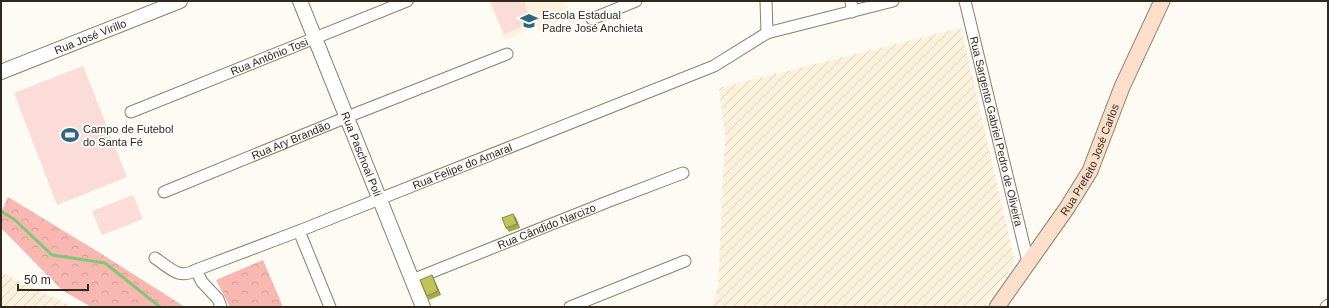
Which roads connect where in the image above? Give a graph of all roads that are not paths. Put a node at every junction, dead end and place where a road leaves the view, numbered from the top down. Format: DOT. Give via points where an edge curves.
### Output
graph roads {
  1 [pos="180,1"];
  2 [pos="300,1"];
  3 [pos="407,1"];
  4 [pos="636,1"];
  5 [pos="766,1"];
  6 [pos="893,1"];
  7 [pos="965,1"];
  8 [pos="1162,1"];
  9 [pos="852,6"];
  10 [pos="592,19"];
  11 [pos="767,33"];
  12 [pos="315,38"];
  13 [pos="507,54"];
  14 [pos="1,72"];
  15 [pos="131,112"];
  16 [pos="347,117"];
  17 [pos="683,173"];
  18 [pos="164,192"];
  19 [pos="379,198"];
  20 [pos="299,231"];
  21 [pos="155,258"];
  22 [pos="686,261"];
  23 [pos="1028,262"];
  24 [pos="196,270"];
  25 [pos="412,280"];
  26 [pos="1328,305"];
  27 [pos="221,307"];
  28 [pos="330,307"];
  29 [pos="423,307"];
  30 [pos="570,307"];
  31 [pos="997,307"];
  32 [pos="1326,307"];
  1 -- 14 [label="street, Rua José Virillo"];
  2 -- 12 [label="street, Rua Paschoal Poli"];
  3 -- 12 [label="street, Rua Antônio Tosi"];
  4 -- 10 [label="street"];
  5 -- 11 [label="street"];
  6 -- 9 [label="street, Rua Felipe do Amaral"];
  7 -- 23 [label="street, Rua Sargento Gabriel Pedro de Oliveira"];
  8 -- 23 [label="main road, Rua Prefeito José Carlos" via="1122,87 1090,171"];
  9 -- 11 [label="street, Rua Felipe do Amaral"];
  11 -- 19 [label="street, Rua Felipe do Amaral" via="714,66"];
  12 -- 15 [label="street, Rua Antônio Tosi"];
  12 -- 16 [label="street, Rua Paschoal Poli"];
  13 -- 16 [label="street, Rua Ary Brandão"];
  16 -- 18 [label="street, Rua Ary Brandão"];
  16 -- 19 [label="street, Rua Paschoal Poli"];
  17 -- 25 [label="street, Rua Cândido Narcizo"];
  19 -- 20 [label="street, Rua Felipe do Amaral"];
  19 -- 25 [label="street, Rua Paschoal Poli"];
  20 -- 24 [label="street, Rua Felipe do Amaral"];
  20 -- 28 [label="street"];
  21 -- 24 [label="street, Rua Felipe do Amaral" via="180,275"];
  22 -- 30 [label="street"];
  23 -- 31 [label="main road, Rua Prefeito José Carlos"];
  24 -- 27 [label="street"];
  25 -- 29 [label="street, Rua Paschoal Poli"];
  26 -- 32 [label="street"];
}
